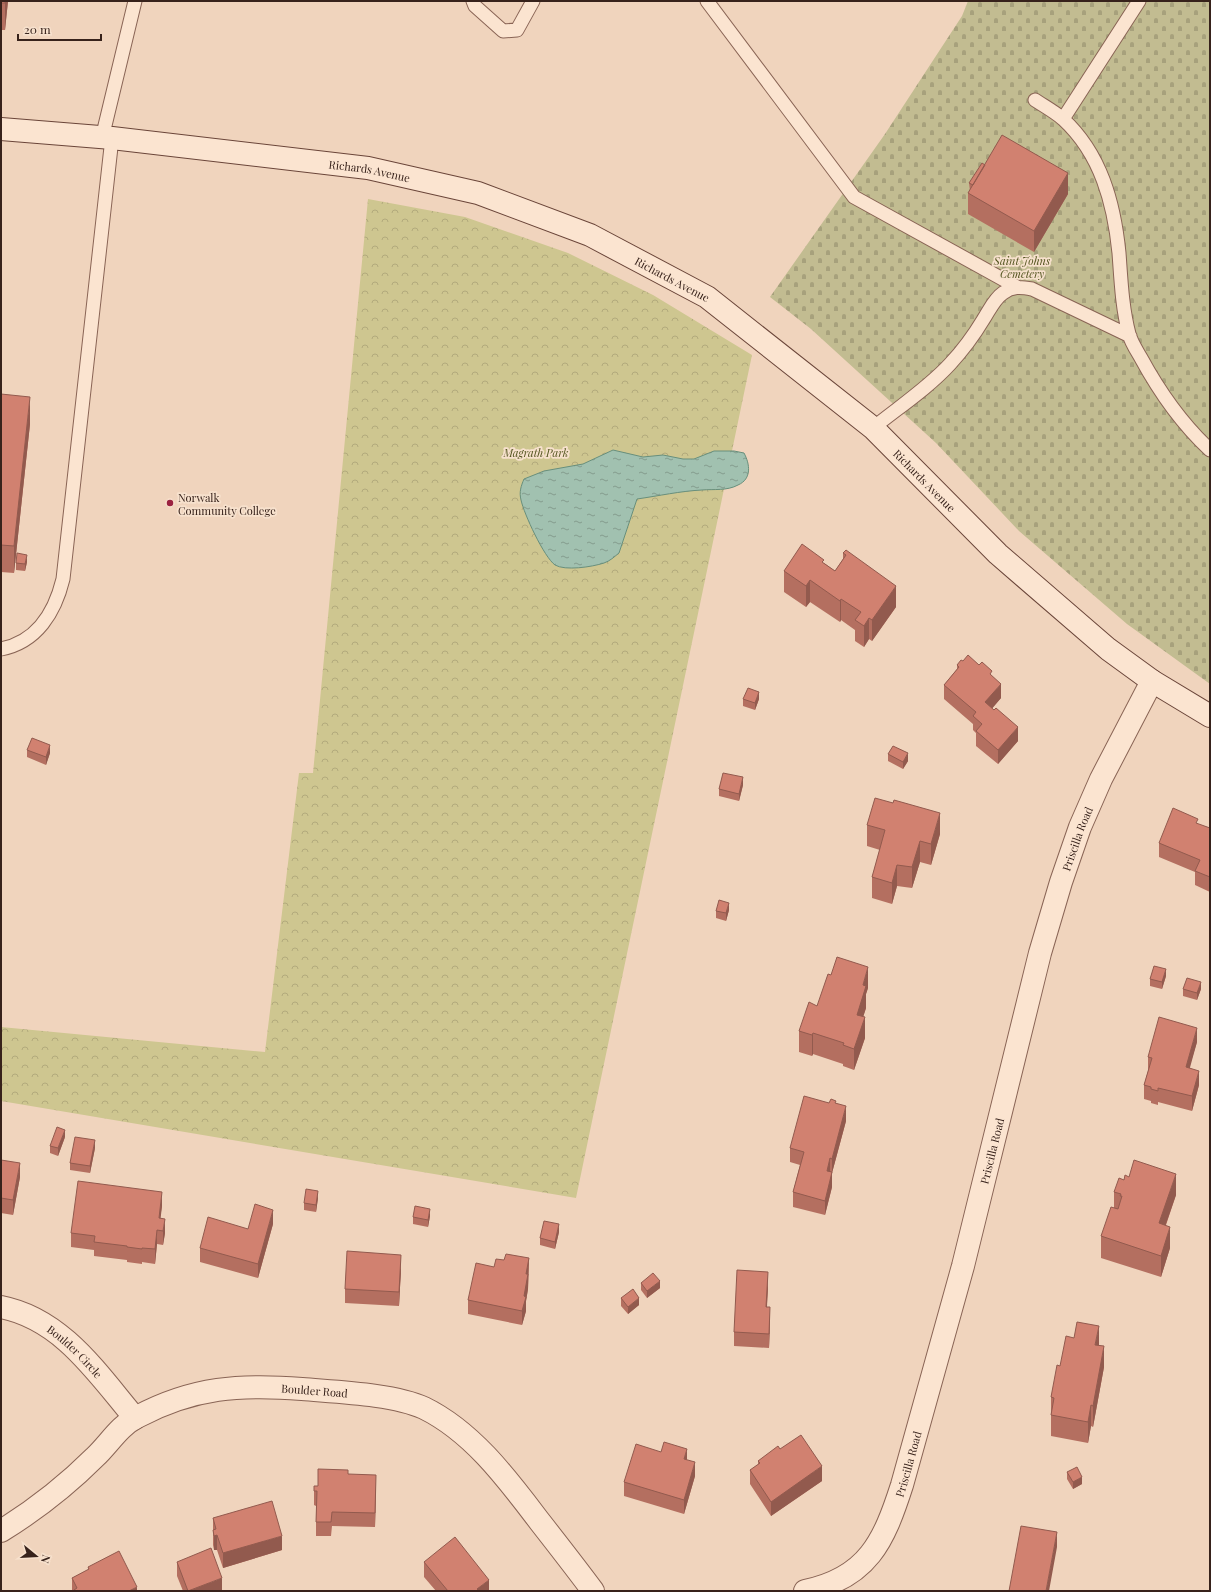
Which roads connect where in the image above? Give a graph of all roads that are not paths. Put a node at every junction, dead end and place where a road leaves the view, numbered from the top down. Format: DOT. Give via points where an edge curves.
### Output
graph roads {
  1 [pos="135,1"];
  2 [pos="473,1"];
  3 [pos="534,1"];
  4 [pos="707,1"];
  5 [pos="1139,1"];
  6 [pos="1035,100"];
  7 [pos="1062,119"];
  8 [pos="1,129"];
  9 [pos="107,138"];
  10 [pos="1016,287"];
  11 [pos="1130,336"];
  12 [pos="873,428"];
  13 [pos="1210,450"];
  14 [pos="1,649"];
  15 [pos="1152,681"];
  16 [pos="1210,716"];
  17 [pos="1,1307"];
  18 [pos="135,1418"];
  19 [pos="1,1531"];
  20 [pos="594,1591"];
  21 [pos="805,1591"];
  1 -- 9 [label="lane"];
  2 -- 3 [label="lane" via="475,6 503,31 517,30"];
  4 -- 10 [label="lane" via="854,197"];
  5 -- 7 [label="lane"];
  6 -- 7 [label="lane"];
  7 -- 11 [label="lane" via="1082,141 1096,163 1110,200 1116,223 1123,308"];
  8 -- 9 [label="street, Richards Avenue"];
  9 -- 12 [label="street, Richards Avenue" via="368,168 478,194 590,235 707,297"];
  9 -- 14 [label="lane" via="63,579 52,612 37,631 16,644"];
  10 -- 11 [label="lane" via="1032,289"];
  10 -- 12 [label="lane" via="1002,293 995,300 968,342 939,375"];
  11 -- 13 [label="lane" via="1156,386 1178,416"];
  12 -- 15 [label="street, Richards Avenue" via="998,554 1108,649"];
  15 -- 16 [label="street, Richards Avenue"];
  15 -- 21 [label="street, Priscilla Road" via="1101,779 1080,827 1061,882 1040,953 963,1266 891,1519 874,1551 863,1564 834,1582"];
  17 -- 18 [label="street, Boulder Circle" via="29,1316 67,1340"];
  18 -- 19 [label="street, Boulder Road" via="115,1434 98,1455 76,1475"];
  18 -- 20 [label="street, Boulder Road" via="178,1398 206,1391 245,1387 329,1391 380,1397 423,1408 459,1431 511,1483"];
}
